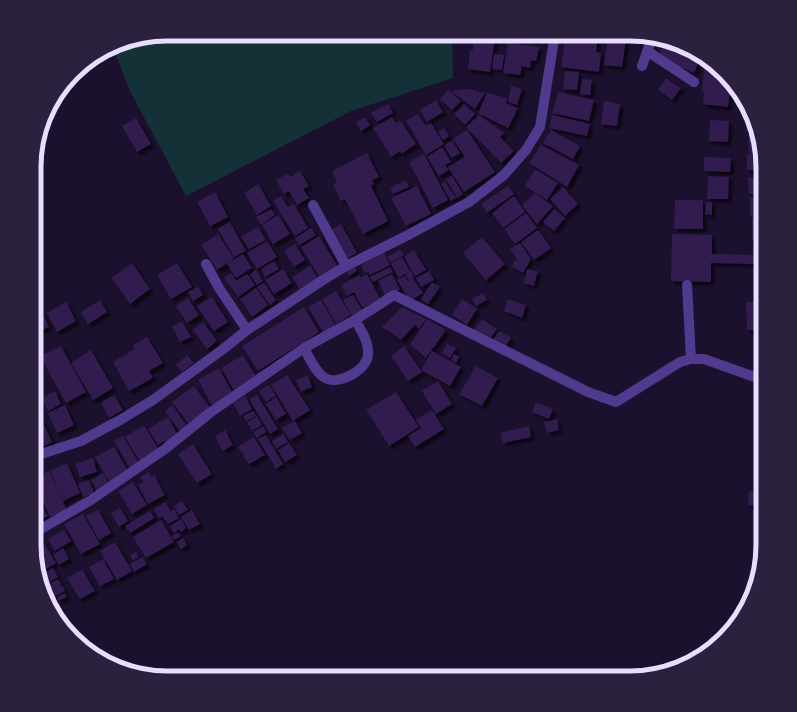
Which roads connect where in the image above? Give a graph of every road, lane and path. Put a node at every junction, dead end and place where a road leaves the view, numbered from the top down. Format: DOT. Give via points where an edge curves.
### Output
graph roads {
  1 [pos="554,41"];
  2 [pos="650,42"];
  3 [pos="647,51"];
  4 [pos="642,66"];
  5 [pos="694,82"];
  6 [pos="313,205"];
  7 [pos="206,264"];
  8 [pos="346,266"];
  9 [pos="687,285"];
  10 [pos="356,320"];
  11 [pos="247,330"];
  12 [pos="304,348"];
  13 [pos="690,359"];
  14 [pos="756,378"];
  15 [pos="41,454"];
  16 [pos="41,529"];
  1 -- 8 [label="street" via="540,127 526,150 504,175 469,202"];
  2 -- 3 [label="street"];
  3 -- 4 [label="street"];
  3 -- 5 [label="street"];
  6 -- 8 [label="street"];
  7 -- 11 [label="street"];
  8 -- 11 [label="street"];
  9 -- 13 [label="street"];
  10 -- 12 [label="street"];
  10 -- 12 [label="street" via="366,339 369,355 362,367 348,378 335,382 325,378"];
  10 -- 13 [label="street" via="394,295 588,392 616,402 680,362"];
  11 -- 15 [label="street" via="154,400 81,441"];
  12 -- 16 [label="street" via="211,412 166,449 91,500"];
  13 -- 14 [label="street" via="704,359"];
}
